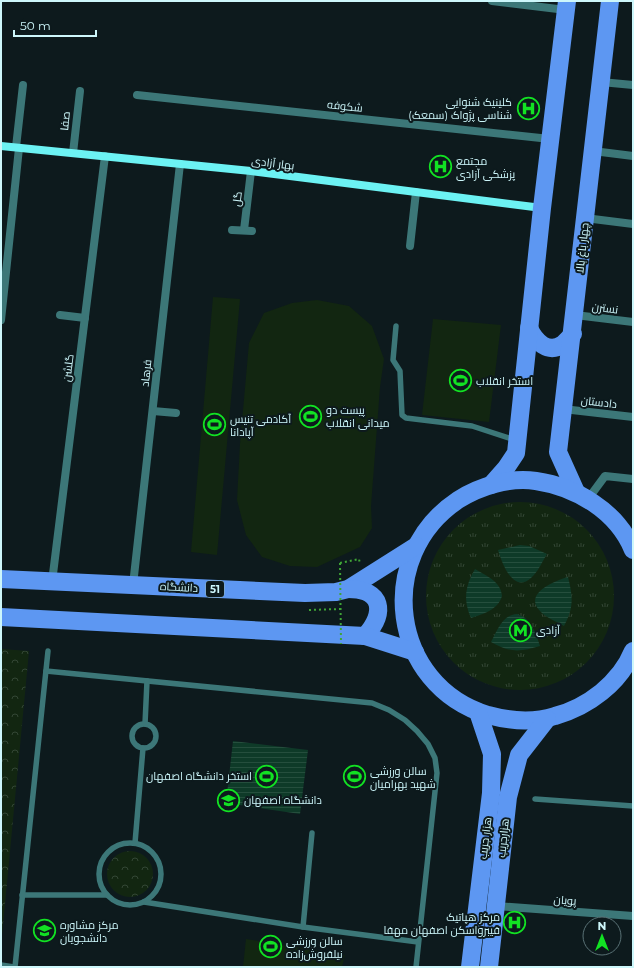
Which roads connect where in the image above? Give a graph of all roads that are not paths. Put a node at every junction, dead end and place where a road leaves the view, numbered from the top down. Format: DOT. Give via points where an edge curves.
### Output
graph roads {
  1 [pos="492,1"];
  2 [pos="610,1"];
  3 [pos="566,6"];
  4 [pos="602,82"];
  5 [pos="23,85"];
  6 [pos="633,86"];
  7 [pos="80,91"];
  8 [pos="137,95"];
  9 [pos="550,139"];
  10 [pos="1,146"];
  11 [pos="18,148"];
  12 [pos="593,151"];
  13 [pos="73,153"];
  14 [pos="105,156"];
  15 [pos="633,156"];
  16 [pos="180,164"];
  17 [pos="251,171"];
  18 [pos="416,192"];
  19 [pos="542,208"];
  20 [pos="586,218"];
  21 [pos="633,224"];
  22 [pos="232,230"];
  23 [pos="410,246"];
  24 [pos="60,315"];
  25 [pos="575,315"];
  26 [pos="85,318"];
  27 [pos="1,320"];
  28 [pos="633,322"];
  29 [pos="396,326"];
  30 [pos="529,328"];
  31 [pos="573,334"];
  32 [pos="563,409"];
  33 [pos="153,411"];
  34 [pos="176,413"];
  35 [pos="633,417"];
  36 [pos="517,441"];
  37 [pos="633,479"];
  38 [pos="491,485"];
  39 [pos="582,496"];
  40 [pos="416,546"];
  41 [pos="633,549"];
  42 [pos="1,579"];
  43 [pos="52,582"];
  44 [pos="133,585"];
  45 [pos="348,589"];
  46 [pos="1,617"];
  47 [pos="365,636"];
  48 [pos="48,651"];
  49 [pos="633,651"];
  50 [pos="415,652"];
  51 [pos="633,660"];
  52 [pos="46,671"];
  53 [pos="620,673"];
  54 [pos="147,681"];
  55 [pos="478,712"];
  56 [pos="547,719"];
  57 [pos="145,724"];
  58 [pos="143,748"];
  59 [pos="535,799"];
  60 [pos="633,806"];
  61 [pos="312,833"];
  62 [pos="135,843"];
  63 [pos="22,895"];
  64 [pos="107,895"];
  65 [pos="144,902"];
  66 [pos="496,906"];
  67 [pos="633,916"];
  68 [pos="303,927"];
  69 [pos="418,942"];
  70 [pos="1,965"];
  71 [pos="14,967"];
  72 [pos="416,967"];
  73 [pos="470,967"];
  74 [pos="489,967"];
  1 -- 3 [label="street"];
  2 -- 4 [label="main road, چهار باغ بالا"];
  3 -- 9 [label="main road"];
  4 -- 6 [label="street"];
  4 -- 12 [label="main road, چهار باغ بالا"];
  5 -- 11 [label="street"];
  7 -- 13 [label="street, صفا"];
  8 -- 9 [label="street, شکوفه"];
  9 -- 19 [label="main road"];
  10 -- 11 [label="street, بهار آزادی"];
  11 -- 13 [label="street, بهار آزادی"];
  11 -- 27 [label="street"];
  12 -- 15 [label="street"];
  12 -- 20 [label="main road, چهار باغ بالا"];
  13 -- 14 [label="street, بهار آزادی"];
  14 -- 16 [label="street, بهار آزادی"];
  14 -- 26 [label="street, گلشن"];
  16 -- 17 [label="street, بهار آزادی"];
  16 -- 33 [label="street, فرهاد"];
  17 -- 18 [label="street, بهار آزادی"];
  17 -- 22 [label="street, گل" via="248,231"];
  18 -- 19 [label="street, بهار آزادی"];
  18 -- 23 [label="street"];
  19 -- 30 [label="main road"];
  20 -- 21 [label="street"];
  20 -- 25 [label="main road, چهار باغ بالا"];
  24 -- 26 [label="street"];
  25 -- 28 [label="street, نسترن"];
  25 -- 31 [label="main road, چهار باغ بالا"];
  26 -- 43 [label="street, گلشن"];
  29 -- 36 [label="lane" via="393,360 400,371 402,415 406,418 472,426"];
  30 -- 31 [label="main road" via="534,338 542,345 553,347 562,345"];
  30 -- 36 [label="main road"];
  31 -- 32 [label="main road, چهار باغ بالا"];
  32 -- 35 [label="street, دادستان"];
  32 -- 39 [label="main road, چهار باغ بالا" via="558,452"];
  33 -- 34 [label="street"];
  33 -- 44 [label="street, فرهاد"];
  36 -- 38 [label="main road" via="516,453"];
  37 -- 39 [label="street" via="605,476"];
  38 -- 39 [label="main road" via="534,481 555,485"];
  38 -- 40 [label="main road" via="468,494 447,508 430,525"];
  39 -- 41 [label="main road" via="606,512"];
  40 -- 45 [label="main road, دانشگاه / 51"];
  40 -- 50 [label="main road" via="408,566 403,610 407,632"];
  42 -- 43 [label="main road, دانشگاه / 51"];
  43 -- 44 [label="main road, دانشگاه / 51"];
  44 -- 45 [label="main road, دانشگاه / 51" via="305,593"];
  45 -- 47 [label="main road" via="359,589 368,593 378,604 377,618"];
  46 -- 47 [label="main road"];
  47 -- 50 [label="main road"];
  48 -- 52 [label="lane"];
  49 -- 53 [label="main road"];
  50 -- 55 [label="main road" via="426,671 441,688 458,702"];
  51 -- 53 [label="main road"];
  52 -- 54 [label="lane"];
  52 -- 63 [label="lane"];
  53 -- 56 [label="main road" via="588,702"];
  54 -- 57 [label="lane"];
  54 -- 69 [label="lane" via="372,703 389,710 417,731 435,758 437,773"];
  55 -- 56 [label="main road" via="524,721"];
  55 -- 73 [label="main road, هزار جریب" via="492,754 491,793"];
  56 -- 66 [label="main road, هزارجریب" via="519,755 508,797"];
  57 -- 58 [label="lane" via="138,726 132,736 136,744"];
  57 -- 58 [label="lane" via="153,728 156,736 152,745"];
  58 -- 62 [label="lane"];
  59 -- 60 [label="lane"];
  61 -- 68 [label="lane"];
  62 -- 64 [label="lane" via="116,846 102,859 99,880"];
  62 -- 65 [label="lane" via="151,851 160,868 158,887"];
  63 -- 64 [label="lane"];
  63 -- 71 [label="lane"];
  64 -- 65 [label="lane" via="124,904"];
  65 -- 68 [label="lane"];
  66 -- 67 [label="street, پویان"];
  66 -- 74 [label="main road, هزارجریب"];
  68 -- 69 [label="lane"];
  69 -- 72 [label="lane"];
  70 -- 71 [label="lane"];
}
